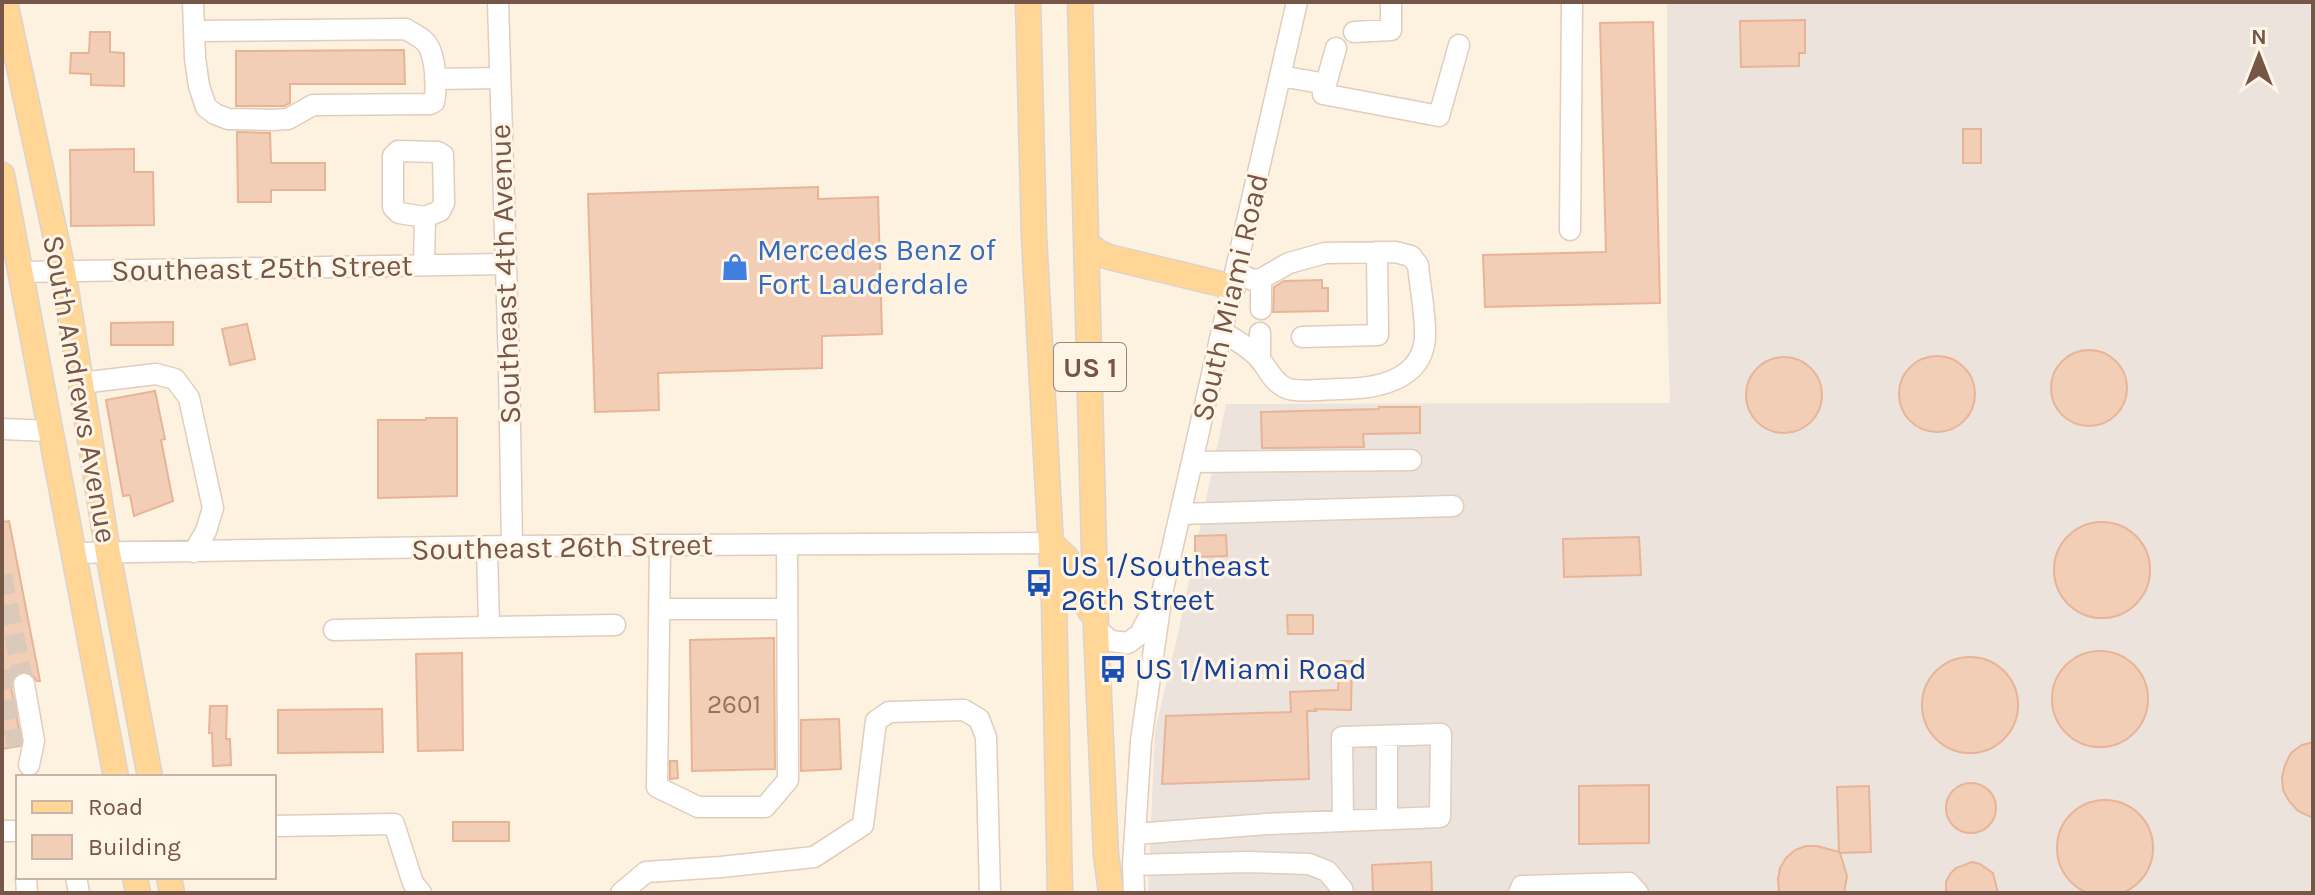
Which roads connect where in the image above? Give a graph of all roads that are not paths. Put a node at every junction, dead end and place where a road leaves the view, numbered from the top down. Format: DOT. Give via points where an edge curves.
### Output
graph roads {
  1 [pos="5,2"];
  2 [pos="193,2"];
  3 [pos="498,2"];
  4 [pos="1028,2"];
  5 [pos="1080,2"];
  6 [pos="1297,2"];
  7 [pos="1391,2"];
  8 [pos="1572,2"];
  9 [pos="194,31"];
  10 [pos="1354,32"];
  11 [pos="1459,45"];
  12 [pos="1336,48"];
  13 [pos="1281,76"];
  14 [pos="500,78"];
  15 [pos="435,79"];
  16 [pos="1326,84"];
  17 [pos="2,175"];
  18 [pos="425,217"];
  19 [pos="1570,230"];
  20 [pos="1087,244"];
  21 [pos="1377,252"];
  22 [pos="504,264"];
  23 [pos="424,265"];
  24 [pos="63,271"];
  25 [pos="21,272"];
  26 [pos="1261,279"];
  27 [pos="1234,280"];
  28 [pos="1261,309"];
  29 [pos="1222,332"];
  30 [pos="1260,333"];
  31 [pos="1302,337"];
  32 [pos="1260,358"];
  33 [pos="81,383"];
  34 [pos="2,429"];
  35 [pos="50,431"];
  36 [pos="1411,460"];
  37 [pos="1192,462"];
  38 [pos="1453,506"];
  39 [pos="1180,514"];
  40 [pos="1051,543"];
  41 [pos="660,545"];
  42 [pos="787,545"];
  43 [pos="512,546"];
  44 [pos="487,547"];
  45 [pos="194,552"];
  46 [pos="73,553"];
  47 [pos="108,553"];
  48 [pos="1162,593"];
  49 [pos="659,609"];
  50 [pos="787,609"];
  51 [pos="615,625"];
  52 [pos="489,627"];
  53 [pos="1096,629"];
  54 [pos="334,630"];
  55 [pos="24,684"];
  56 [pos="1387,736"];
  57 [pos="17,746"];
  58 [pos="31,771"];
  59 [pos="116,775"];
  60 [pos="150,775"];
  61 [pos="1387,819"];
  62 [pos="1343,821"];
  63 [pos="276,826"];
  64 [pos="1135,834"];
  65 [pos="1059,838"];
  66 [pos="1133,865"];
  67 [pos="421,893"];
  68 [pos="621,893"];
  69 [pos="990,893"];
  70 [pos="1051,893"];
  71 [pos="1060,893"];
  72 [pos="1111,893"];
  73 [pos="1134,893"];
  74 [pos="1343,893"];
  75 [pos="1519,893"];
  76 [pos="1638,893"];
  1 -- 24 [label="main road, South Andrews Avenue"];
  2 -- 9 [label="street"];
  3 -- 14 [label="street, Southeast 4th Avenue"];
  4 -- 40 [label="main road, US 1" via="1035,275"];
  5 -- 20 [label="main road, US 1"];
  6 -- 13 [label="street, South Miami Road"];
  7 -- 10 [label="street" via="1391,30"];
  8 -- 19 [label="street"];
  9 -- 15 [label="street" via="406,29 429,47"];
  9 -- 15 [label="street" via="206,107 228,119 288,119 313,105 430,104"];
  11 -- 16 [label="street" via="1439,116 1323,94"];
  12 -- 16 [label="street"];
  13 -- 16 [label="street"];
  13 -- 27 [label="street, South Miami Road"];
  14 -- 15 [label="street"];
  14 -- 22 [label="street, Southeast 4th Avenue"];
  17 -- 25 [label="main road, South Andrews Avenue"];
  18 -- 23 [label="street"];
  20 -- 27 [label="main road" via="1109,257"];
  20 -- 53 [label="main road, US 1"];
  21 -- 26 [label="street" via="1325,253 1289,263"];
  21 -- 31 [label="street" via="1378,335"];
  21 -- 32 [label="street" via="1411,256 1418,265 1425,339 1419,360 1404,376 1361,389 1287,389"];
  22 -- 23 [label="street, Southeast 25th Street"];
  22 -- 43 [label="street, Southeast 4th Avenue"];
  23 -- 24 [label="street, Southeast 25th Street"];
  24 -- 25 [label="street, Southeast 25th Street"];
  24 -- 33 [label="main road, South Andrews Avenue"];
  25 -- 35 [label="main road, South Andrews Avenue"];
  26 -- 27 [label="street"];
  26 -- 28 [label="street"];
  27 -- 29 [label="street, South Miami Road"];
  29 -- 32 [label="street"];
  29 -- 37 [label="street, South Miami Road"];
  30 -- 32 [label="street"];
  33 -- 45 [label="street" via="156,374 175,379 189,398 213,508"];
  33 -- 47 [label="main road, South Andrews Avenue"];
  34 -- 35 [label="street"];
  35 -- 46 [label="main road, South Andrews Avenue"];
  36 -- 37 [label="street"];
  37 -- 39 [label="street, South Miami Road"];
  38 -- 39 [label="street"];
  39 -- 48 [label="street, South Miami Road"];
  40 -- 42 [label="street, Southeast 26th Street"];
  40 -- 53 [label="main road" via="1071,566"];
  40 -- 65 [label="main road, US 1"];
  41 -- 42 [label="street, Southeast 26th Street"];
  41 -- 43 [label="street, Southeast 26th Street"];
  41 -- 49 [label="street"];
  42 -- 50 [label="street"];
  43 -- 44 [label="street, Southeast 26th Street"];
  44 -- 45 [label="street, Southeast 26th Street"];
  44 -- 52 [label="street"];
  45 -- 47 [label="street, Southeast 26th Street"];
  46 -- 47 [label="street, Southeast 26th Street"];
  46 -- 59 [label="main road, South Andrews Avenue"];
  47 -- 60 [label="main road, South Andrews Avenue"];
  48 -- 53 [label="street, South Miami Road" via="1140,634 1128,643 1111,641"];
  48 -- 64 [label="street, South Miami Road" via="1141,741"];
  49 -- 50 [label="street"];
  49 -- 50 [label="street" via="657,787 698,807 765,807 788,780"];
  51 -- 52 [label="street"];
  52 -- 54 [label="street"];
  53 -- 72 [label="main road, US 1"];
  55 -- 58 [label="street" via="34,741"];
  56 -- 61 [label="street"];
  56 -- 61 [label="street" via="1441,734 1440,817"];
  56 -- 62 [label="street" via="1342,737"];
  57 -- 58 [label="street"];
  61 -- 62 [label="street"];
  62 -- 64 [label="street"];
  63 -- 67 [label="street" via="394,824"];
  64 -- 66 [label="street, South Miami Road"];
  65 -- 70 [label="street"];
  65 -- 71 [label="main road, US 1"];
  66 -- 73 [label="street, South Miami Road"];
  66 -- 74 [label="street" via="1309,864 1327,871"];
  68 -- 69 [label="street" via="646,872 814,857 863,825 876,721 889,712 964,710 979,719 986,737"];
  75 -- 76 [label="street" via="1522,886 1629,883"];
}
